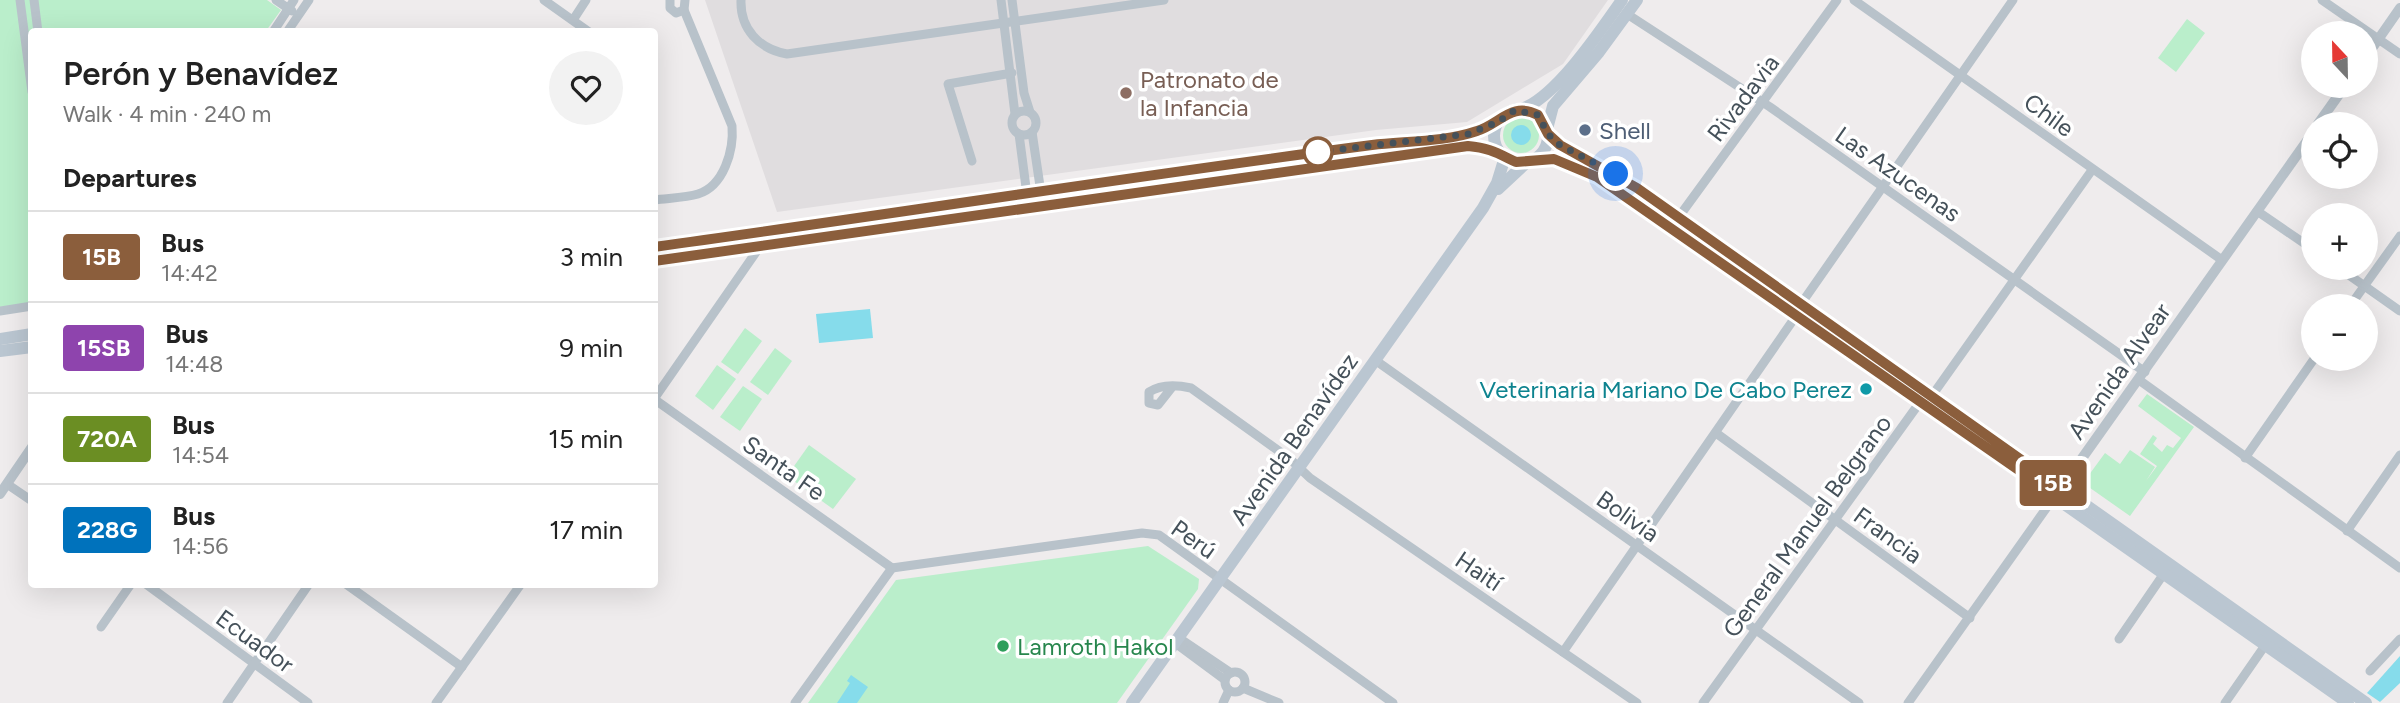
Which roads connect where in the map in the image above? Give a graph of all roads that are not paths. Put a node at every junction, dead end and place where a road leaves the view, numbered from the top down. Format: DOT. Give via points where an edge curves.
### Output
graph roads {
  1 [pos="20,0"];
  2 [pos="34,0"];
  3 [pos="276,0"];
  4 [pos="295,0"];
  5 [pos="309,0"];
  6 [pos="544,0"];
  7 [pos="586,0"];
  8 [pos="670,0"];
  9 [pos="741,0"];
  10 [pos="1001,0"];
  11 [pos="1012,0"];
  12 [pos="1164,0"];
  13 [pos="1622,0"];
  14 [pos="1637,0"];
  15 [pos="1838,0"];
  16 [pos="1854,0"];
  17 [pos="2013,0"];
  18 [pos="2322,0"];
  19 [pos="1124,3"];
  20 [pos="685,5"];
  21 [pos="2400,8"];
  22 [pos="288,9"];
  23 [pos="1627,14"];
  24 [pos="298,16"];
  25 [pos="573,20"];
  26 [pos="2352,21"];
  27 [pos="1010,22"];
  28 [pos="38,28"];
  29 [pos="276,28"];
  30 [pos="290,28"];
  31 [pos="584,28"];
  32 [pos="2378,39"];
  33 [pos="2400,54"];
  34 [pos="28,61"];
  35 [pos="1012,73"];
  36 [pos="1961,75"];
  37 [pos="1763,104"];
  38 [pos="1522,109"];
  39 [pos="1030,112"];
  40 [pos="1016,114"];
  41 [pos="1498,122"];
  42 [pos="1032,132"];
  43 [pos="1548,132"];
  44 [pos="1019,134"];
  45 [pos="2301,149"];
  46 [pos="1502,154"];
  47 [pos="1531,160"];
  48 [pos="972,161"];
  49 [pos="2092,170"];
  50 [pos="1884,187"];
  51 [pos="1041,193"];
  52 [pos="1027,195"];
  53 [pos="658,200"];
  54 [pos="1488,200"];
  55 [pos="2257,211"];
  56 [pos="1678,218"];
  57 [pos="764,232"];
  58 [pos="2400,236"];
  59 [pos="2301,241"];
  60 [pos="658,246"];
  61 [pos="761,246"];
  62 [pos="658,260"];
  63 [pos="2221,261"];
  64 [pos="2013,279"];
  65 [pos="2356,280"];
  66 [pos="2364,286"];
  67 [pos="2358,294"];
  68 [pos="28,307"];
  69 [pos="1799,310"];
  70 [pos="0,311"];
  71 [pos="2400,311"];
  72 [pos="28,335"];
  73 [pos="0,339"];
  74 [pos="28,348"];
  75 [pos="0,351"];
  76 [pos="1375,360"];
  77 [pos="2306,371"];
  78 [pos="2142,376"];
  79 [pos="1172,386"];
  80 [pos="658,393"];
  81 [pos="1926,400"];
  82 [pos="658,402"];
  83 [pos="1716,432"];
  84 [pos="28,453"];
  85 [pos="2400,455"];
  86 [pos="2245,458"];
  87 [pos="1300,468"];
  88 [pos="7,484"];
  89 [pos="2058,492"];
  90 [pos="0,494"];
  91 [pos="28,498"];
  92 [pos="1835,521"];
  93 [pos="2347,531"];
  94 [pos="1636,545"];
  95 [pos="892,568"];
  96 [pos="2400,568"];
  97 [pos="2165,572"];
  98 [pos="1219,580"];
  99 [pos="128,588"];
  100 [pos="151,588"];
  101 [pos="306,588"];
  102 [pos="352,588"];
  103 [pos="519,588"];
  104 [pos="1970,618"];
  105 [pos="101,627"];
  106 [pos="1757,628"];
  107 [pos="2119,639"];
  108 [pos="2400,639"];
  109 [pos="1177,640"];
  110 [pos="2266,644"];
  111 [pos="1563,652"];
  112 [pos="254,664"];
  113 [pos="462,667"];
  114 [pos="2370,671"];
  115 [pos="1228,676"];
  116 [pos="1243,688"];
  117 [pos="1229,690"];
  118 [pos="2351,699"];
  119 [pos="228,703"];
  120 [pos="308,703"];
  121 [pos="436,703"];
  122 [pos="796,703"];
  123 [pos="1132,703"];
  124 [pos="1223,703"];
  125 [pos="1279,703"];
  126 [pos="1393,703"];
  127 [pos="1637,703"];
  128 [pos="1703,703"];
  129 [pos="1859,703"];
  130 [pos="1908,703"];
  131 [pos="2225,703"];
  132 [pos="2366,703"];
  1 -- 34 [label="street"];
  2 -- 28 [label="street"];
  3 -- 22 [label="street"];
  4 -- 22 [label="street"];
  5 -- 24 [label="street"];
  6 -- 25 [label="street"];
  7 -- 25 [label="street"];
  8 -- 20 [label="street" via="671,10 679,13"];
  9 -- 27 [label="street" via="744,23 752,35 774,52 787,54"];
  10 -- 27 [label="street"];
  11 -- 27 [label="street"];
  12 -- 19 [label="street"];
  13 -- 38 [label="main road" via="1579,58 1539,100"];
  14 -- 23 [label="main road"];
  15 -- 37 [label="street, Rivadavia"];
  16 -- 36 [label="street, Chile"];
  17 -- 36 [label="street"];
  18 -- 26 [label="street"];
  19 -- 27 [label="street"];
  20 -- 53 [label="street" via="733,139 729,159 707,190"];
  21 -- 32 [label="street"];
  22 -- 24 [label="street"];
  22 -- 29 [label="street"];
  23 -- 37 [label="street, Las Azucenas"];
  23 -- 43 [label="main road" via="1553,106"];
  24 -- 30 [label="street"];
  25 -- 31 [label="street"];
  27 -- 35 [label="street"];
  27 -- 39 [label="street"];
  32 -- 33 [label="street"];
  35 -- 40 [label="street"];
  35 -- 48 [label="street" via="948,84"];
  36 -- 49 [label="street, Chile"];
  36 -- 50 [label="street"];
  37 -- 50 [label="street, Las Azucenas"];
  37 -- 56 [label="street, Rivadavia"];
  38 -- 41 [label="main road" via="1508,112"];
  38 -- 43 [label="main road" via="1538,115"];
  39 -- 40 [label="street"];
  39 -- 42 [label="street" via="1037,121"];
  40 -- 44 [label="street" via="1013,126"];
  41 -- 46 [label="main road" via="1494,137"];
  41 -- 51 [label="main road" via="1468,134"];
  42 -- 44 [label="street"];
  42 -- 51 [label="street"];
  43 -- 47 [label="main road" via="1545,148"];
  43 -- 56 [label="main road" via="1560,145 1616,174"];
  44 -- 52 [label="street"];
  45 -- 55 [label="street, Avenida Alvear"];
  46 -- 47 [label="main road" via="1516,162"];
  46 -- 54 [label="main road, Avenida Benavídez"];
  46 -- 61 [label="main road" via="1468,146"];
  47 -- 54 [label="main road, Avenida Benavídez"];
  47 -- 69 [label="main road" via="1565,162 1597,177"];
  49 -- 63 [label="street, Chile"];
  49 -- 64 [label="street, General Manuel Belgrano"];
  50 -- 64 [label="street, Las Azucenas"];
  50 -- 69 [label="street"];
  51 -- 52 [label="main road"];
  52 -- 57 [label="main road"];
  54 -- 76 [label="main road, Avenida Benavídez"];
  55 -- 59 [label="street"];
  55 -- 63 [label="street, Avenida Alvear"];
  56 -- 69 [label="main road"];
  57 -- 60 [label="main road"];
  57 -- 61 [label="street"];
  58 -- 66 [label="street"];
  61 -- 62 [label="main road"];
  61 -- 80 [label="street"];
  63 -- 78 [label="street, Avenida Alvear"];
  64 -- 78 [label="street, Las Azucenas"];
  64 -- 81 [label="street, General Manuel Belgrano"];
  65 -- 66 [label="street"];
  66 -- 67 [label="street"];
  66 -- 71 [label="street"];
  68 -- 70 [label="street"];
  69 -- 81 [label="main road"];
  69 -- 83 [label="street"];
  72 -- 73 [label="main road"];
  74 -- 75 [label="main road"];
  76 -- 87 [label="main road, Avenida Benavídez"];
  76 -- 94 [label="street, Bolivia"];
  77 -- 86 [label="street"];
  78 -- 86 [label="street, Las Azucenas"];
  78 -- 89 [label="street, Avenida Alvear"];
  79 -- 87 [label="street, Haití" via="1191,388"];
  81 -- 89 [label="main road"];
  81 -- 92 [label="street, General Manuel Belgrano"];
  82 -- 95 [label="street, Santa Fe"];
  83 -- 92 [label="street, Francia"];
  83 -- 94 [label="street"];
  84 -- 88 [label="street"];
  85 -- 93 [label="street"];
  86 -- 93 [label="street, Las Azucenas"];
  87 -- 98 [label="main road, Avenida Benavídez"];
  87 -- 111 [label="street, Haití"];
  88 -- 90 [label="street"];
  88 -- 91 [label="street"];
  89 -- 97 [label="main road"];
  89 -- 104 [label="street, Avenida Alvear"];
  89 -- 118 [label="main road"];
  92 -- 104 [label="street, Francia"];
  92 -- 106 [label="street, General Manuel Belgrano"];
  93 -- 96 [label="street, Las Azucenas"];
  94 -- 106 [label="street, Bolivia"];
  94 -- 111 [label="street"];
  95 -- 98 [label="street, Perú" via="1152,534 1168,540"];
  95 -- 122 [label="street"];
  97 -- 107 [label="street"];
  97 -- 110 [label="main road"];
  98 -- 109 [label="main road, Avenida Benavídez"];
  98 -- 126 [label="street, Perú"];
  99 -- 105 [label="street"];
  100 -- 112 [label="street, Ecuador"];
  101 -- 112 [label="street"];
  102 -- 113 [label="street"];
  103 -- 113 [label="street"];
  104 -- 130 [label="street, Avenida Alvear"];
  106 -- 128 [label="street, General Manuel Belgrano"];
  106 -- 129 [label="street, Bolivia"];
  108 -- 114 [label="street"];
  109 -- 115 [label="street"];
  109 -- 123 [label="main road, Avenida Benavídez"];
  110 -- 118 [label="main road"];
  110 -- 131 [label="street"];
  111 -- 127 [label="street, Haití"];
  112 -- 119 [label="street"];
  112 -- 120 [label="street, Ecuador"];
  113 -- 121 [label="street"];
  115 -- 116 [label="street" via="1243,676"];
  115 -- 117 [label="street"];
  116 -- 117 [label="street"];
  116 -- 125 [label="street"];
  117 -- 124 [label="street"];
  118 -- 132 [label="main road"];
}
